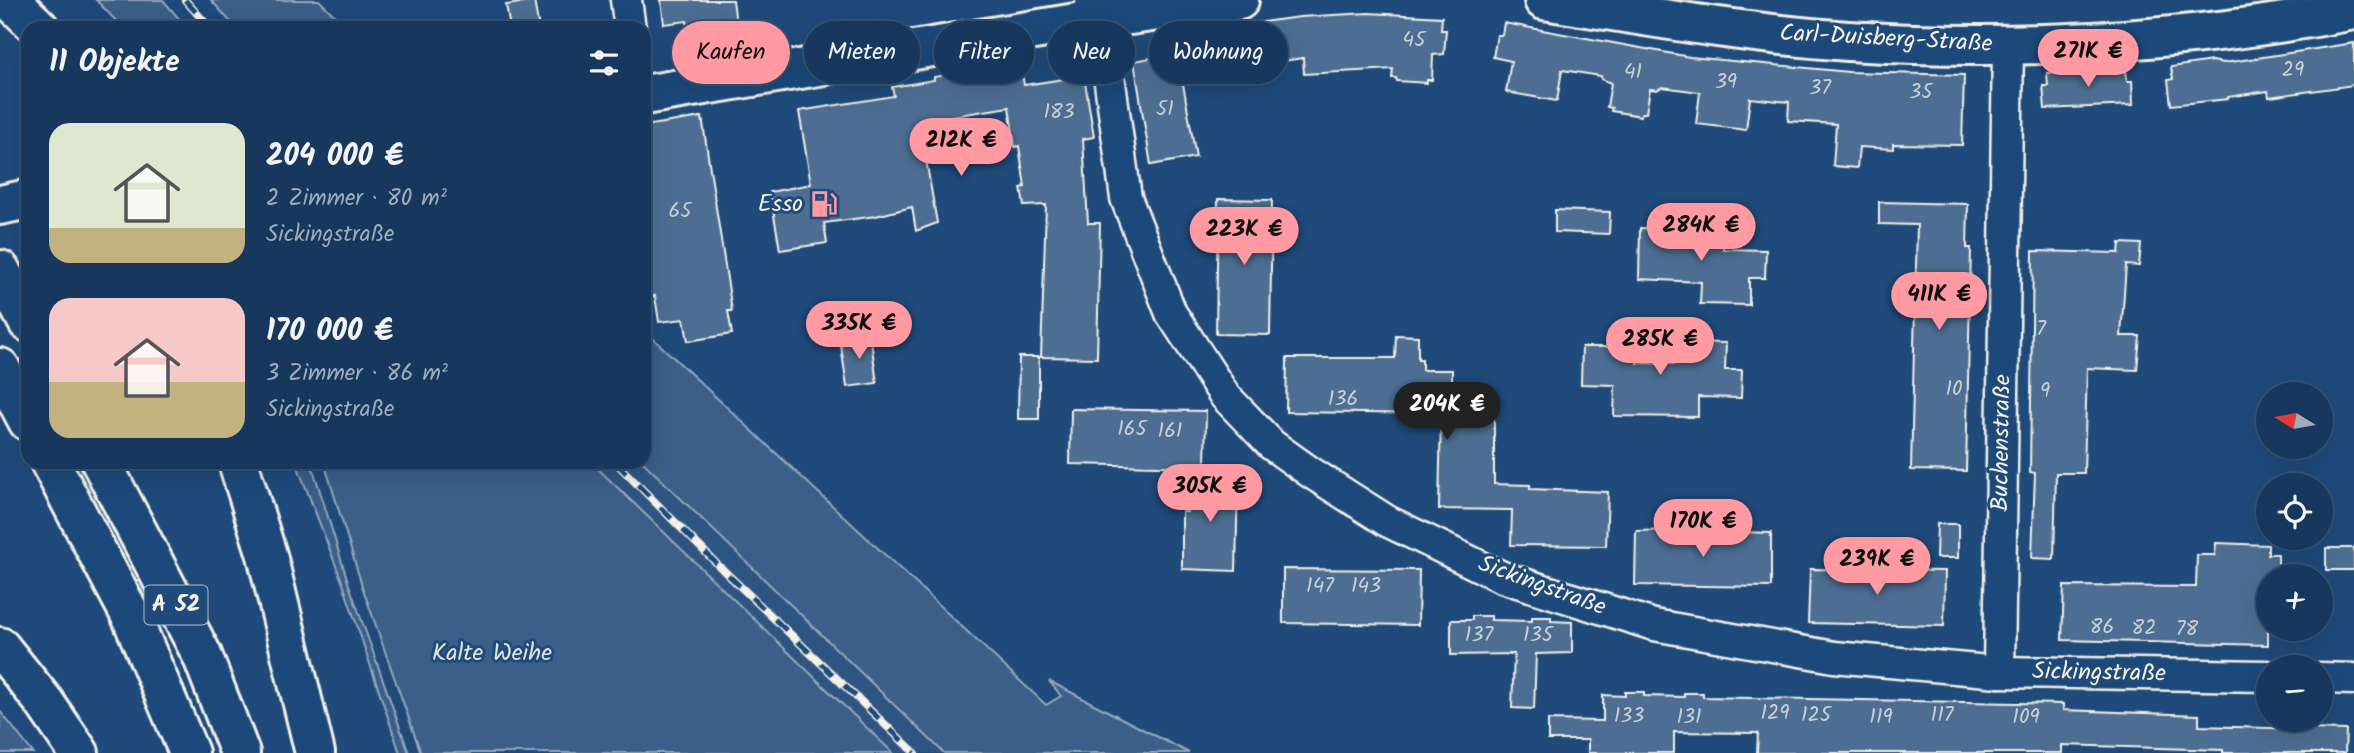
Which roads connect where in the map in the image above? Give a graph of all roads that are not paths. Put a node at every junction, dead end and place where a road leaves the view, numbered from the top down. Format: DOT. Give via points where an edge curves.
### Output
graph roads {
  1 [pos="10,0"];
  2 [pos="626,0"];
  3 [pos="1239,0"];
  4 [pos="1544,0"];
  5 [pos="1093,10"];
  6 [pos="2354,10"];
  7 [pos="32,21"];
  8 [pos="629,21"];
  9 [pos="2008,46"];
  10 [pos="651,94"];
  11 [pos="21,200"];
  12 [pos="0,205"];
  13 [pos="4,277"];
  14 [pos="21,309"];
  15 [pos="0,368"];
  16 [pos="21,408"];
  17 [pos="54,469"];
  18 [pos="105,469"];
  19 [pos="239,469"];
  20 [pos="0,647"];
  21 [pos="1998,672"];
  22 [pos="2256,677"];
  23 [pos="2333,678"];
  24 [pos="2354,679"];
  25 [pos="79,753"];
  26 [pos="189,753"];
  27 [pos="240,753"];
  28 [pos="315,753"];
  1 -- 7 [label="main road"];
  2 -- 8 [label="street"];
  3 -- 5 [label="main road"];
  4 -- 9 [label="main road, Carl-Duisberg-Straße" via="1772,34"];
  5 -- 10 [label="main road"];
  5 -- 21 [label="street, Sickingstraße" via="1105,47 1126,198 1171,313 1225,396 1272,444 1310,472 1387,521 1502,577 1654,625 1834,657"];
  6 -- 9 [label="main road, Carl-Duisberg-Straße" via="2169,36"];
  9 -- 21 [label="street, Buchenstraße"];
  11 -- 12 [label="main road"];
  13 -- 14 [label="main road"];
  15 -- 16 [label="main road"];
  17 -- 26 [label="main road, A 52" via="132,618"];
  18 -- 27 [label="main road, A 52" via="202,655"];
  19 -- 28 [label="main road" via="267,555"];
  20 -- 25 [label="main road"];
  21 -- 22 [label="street, Sickingstraße"];
  23 -- 24 [label="street"];
}
